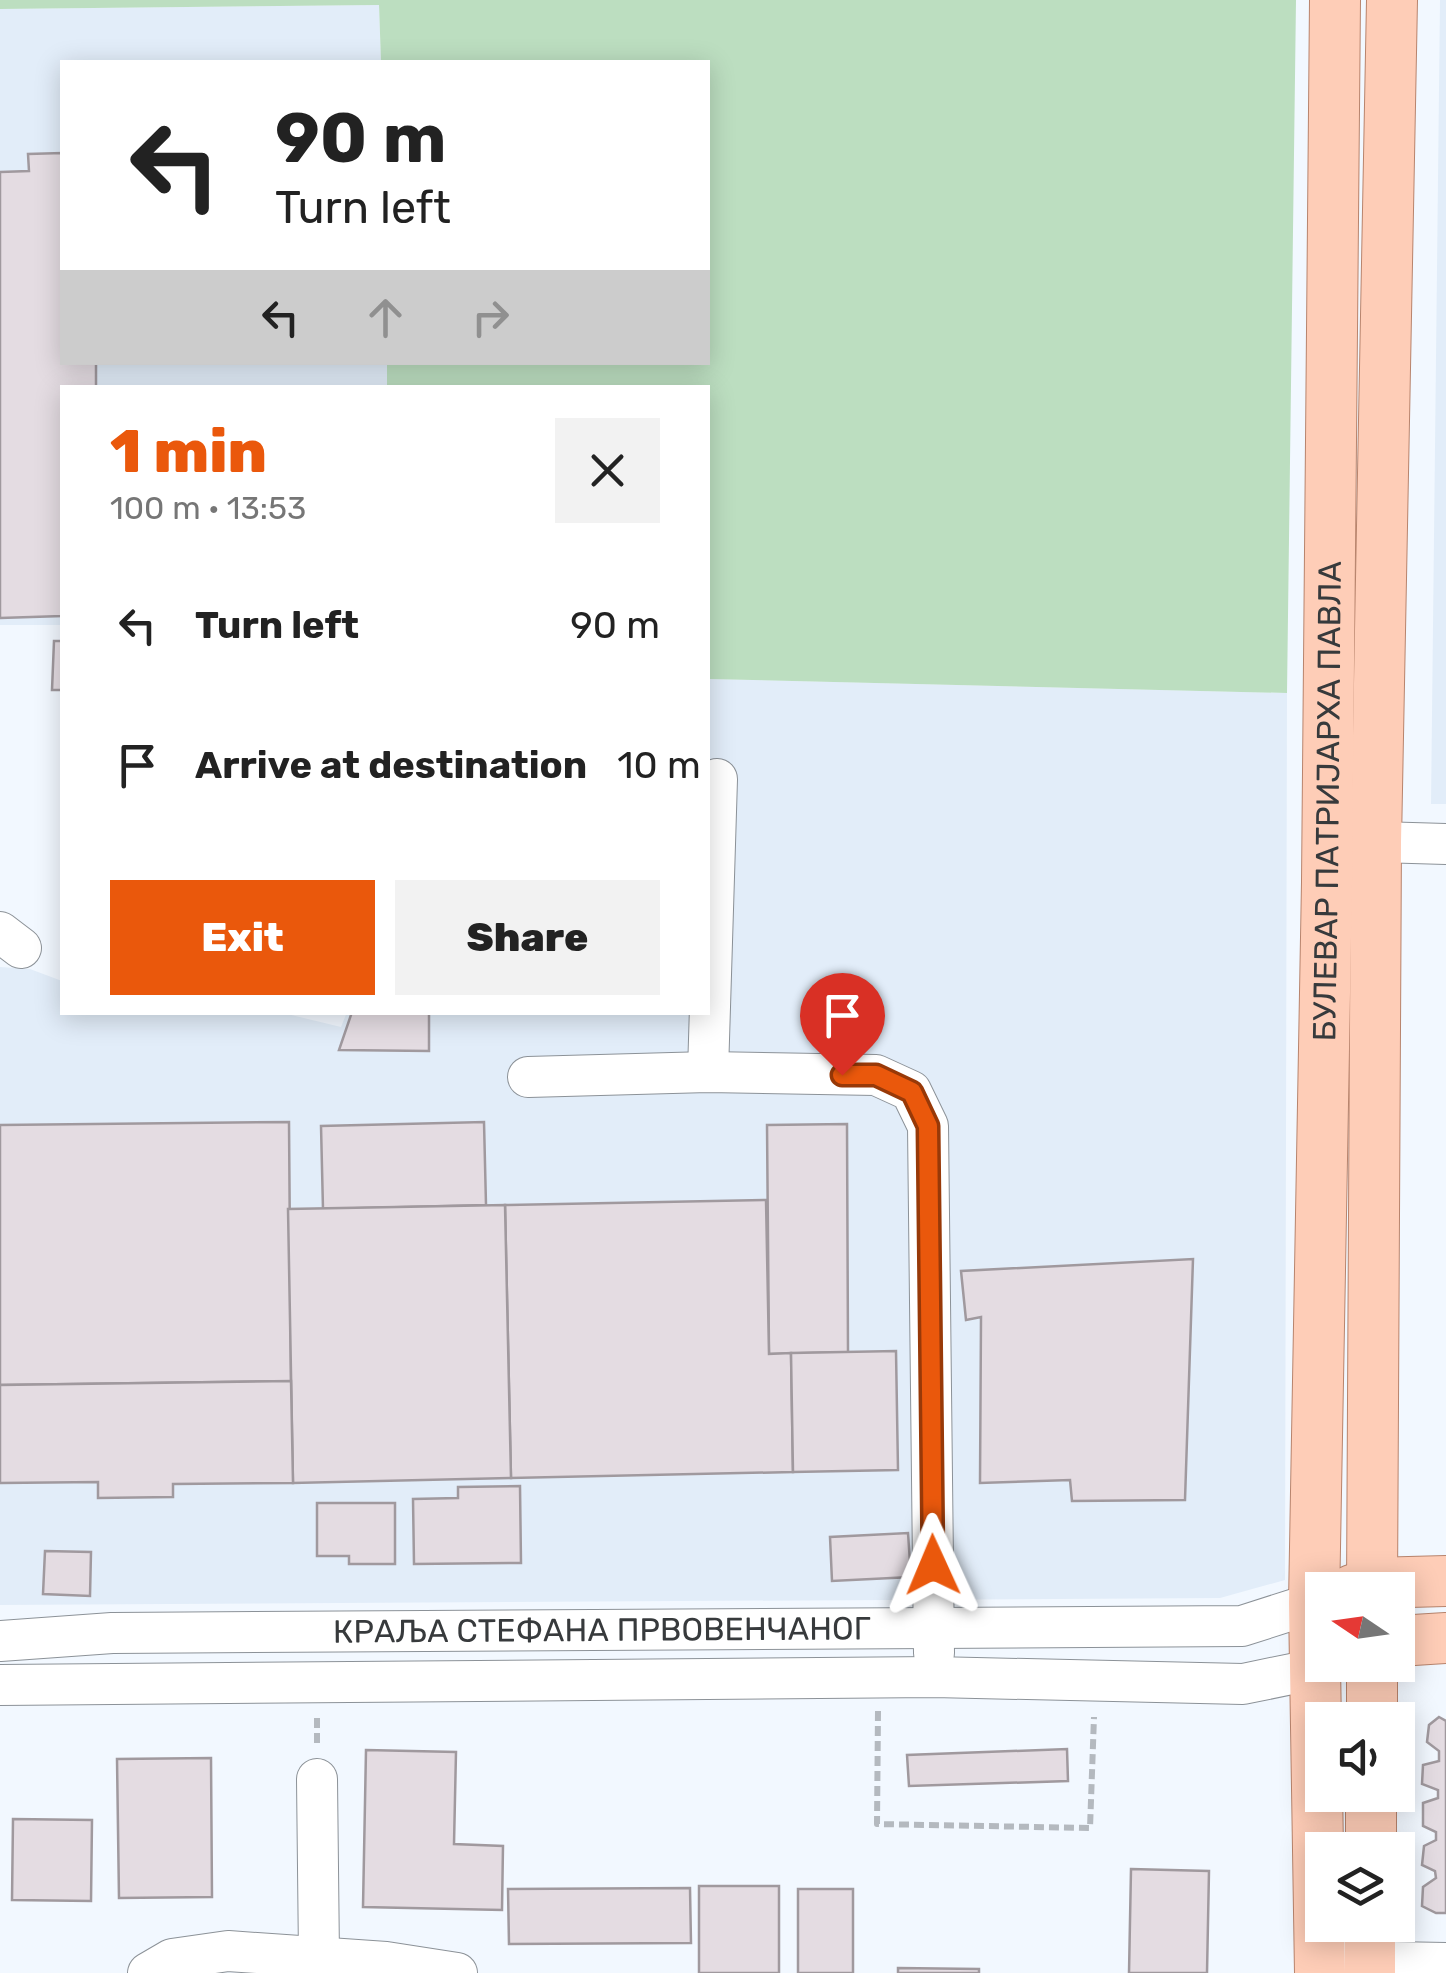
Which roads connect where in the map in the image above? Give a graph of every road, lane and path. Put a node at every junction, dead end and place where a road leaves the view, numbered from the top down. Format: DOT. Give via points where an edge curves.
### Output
graph roads {
  1 [pos="1335,0"];
  2 [pos="1392,0"];
  3 [pos="717,779"];
  4 [pos="1327,840"];
  5 [pos="1376,842"];
  6 [pos="1446,844"];
  7 [pos="710,1007"];
  8 [pos="710,1015"];
  9 [pos="708,1072"];
  10 [pos="528,1077"];
  11 [pos="1346,1572"];
  12 [pos="1348,1572"];
  13 [pos="1446,1581"];
  14 [pos="1415,1585"];
  15 [pos="1305,1606"];
  16 [pos="934,1627"];
  17 [pos="112,1632"];
  18 [pos="1446,1638"];
  19 [pos="1415,1640"];
  20 [pos="0,1641"];
  21 [pos="1305,1670"];
  22 [pos="878,1678"];
  23 [pos="934,1678"];
  24 [pos="1095,1681"];
  25 [pos="317,1682"];
  26 [pos="1321,1682"];
  27 [pos="114,1684"];
  28 [pos="0,1685"];
  29 [pos="317,1779"];
  30 [pos="1370,1953"];
  31 [pos="319,1957"];
  32 [pos="1446,1963"];
  33 [pos="160,1966"];
  34 [pos="1320,1967"];
  35 [pos="457,1973"];
  1 -- 4 [label="main road, БУЛЕВАР ПАТРИЈАРХА ПАВЛА"];
  2 -- 5 [label="main road, БУЛЕВАР ПАТРИЈАРХА ПАВЛА"];
  3 -- 7 [label="street"];
  4 -- 5 [label="street"];
  4 -- 11 [label="main road, БУЛЕВАР ПАТРИЈАРХА ПАВЛА"];
  5 -- 6 [label="street"];
  5 -- 12 [label="main road, БУЛЕВАР ПАТРИЈАРХА ПАВЛА"];
  8 -- 9 [label="street"];
  9 -- 10 [label="street"];
  9 -- 16 [label="street" via="876,1075 912,1092 928,1126"];
  13 -- 14 [label="main road"];
  15 -- 16 [label="street, КРАЉА СТЕФАНА ПРВОВЕНЧАНОГ" via="1242,1626"];
  16 -- 17 [label="street, КРАЉА СТЕФАНА ПРВОВЕНЧАНОГ"];
  16 -- 23 [label="street"];
  17 -- 20 [label="street, КРАЉА СТЕФАНА ПРВОВЕНЧАНОГ"];
  17 -- 27 [label="street"];
  18 -- 19 [label="main road"];
  21 -- 24 [label="street, КРАЉА СТЕФАНА ПРВОВЕНЧАНОГ" via="1243,1684"];
  22 -- 23 [label="street, КРАЉА СТЕФАНА ПРВОВЕНЧАНОГ"];
  22 -- 24 [label="path" via="878,1824 1090,1828"];
  22 -- 25 [label="street, КРАЉА СТЕФАНА ПРВОВЕНЧАНОГ"];
  23 -- 24 [label="street, КРАЉА СТЕФАНА ПРВОВЕНЧАНОГ"];
  25 -- 27 [label="street, КРАЉА СТЕФАНА ПРВОВЕНЧАНОГ"];
  25 -- 29 [label="path"];
  26 -- 34 [label="main road"];
  27 -- 28 [label="street, КРАЉА СТЕФАНА ПРВОВЕНЧАНОГ"];
  29 -- 31 [label="street"];
  30 -- 32 [label="street"];
  30 -- 34 [label="street"];
  31 -- 33 [label="street" via="228,1951"];
  31 -- 35 [label="street"];
}
